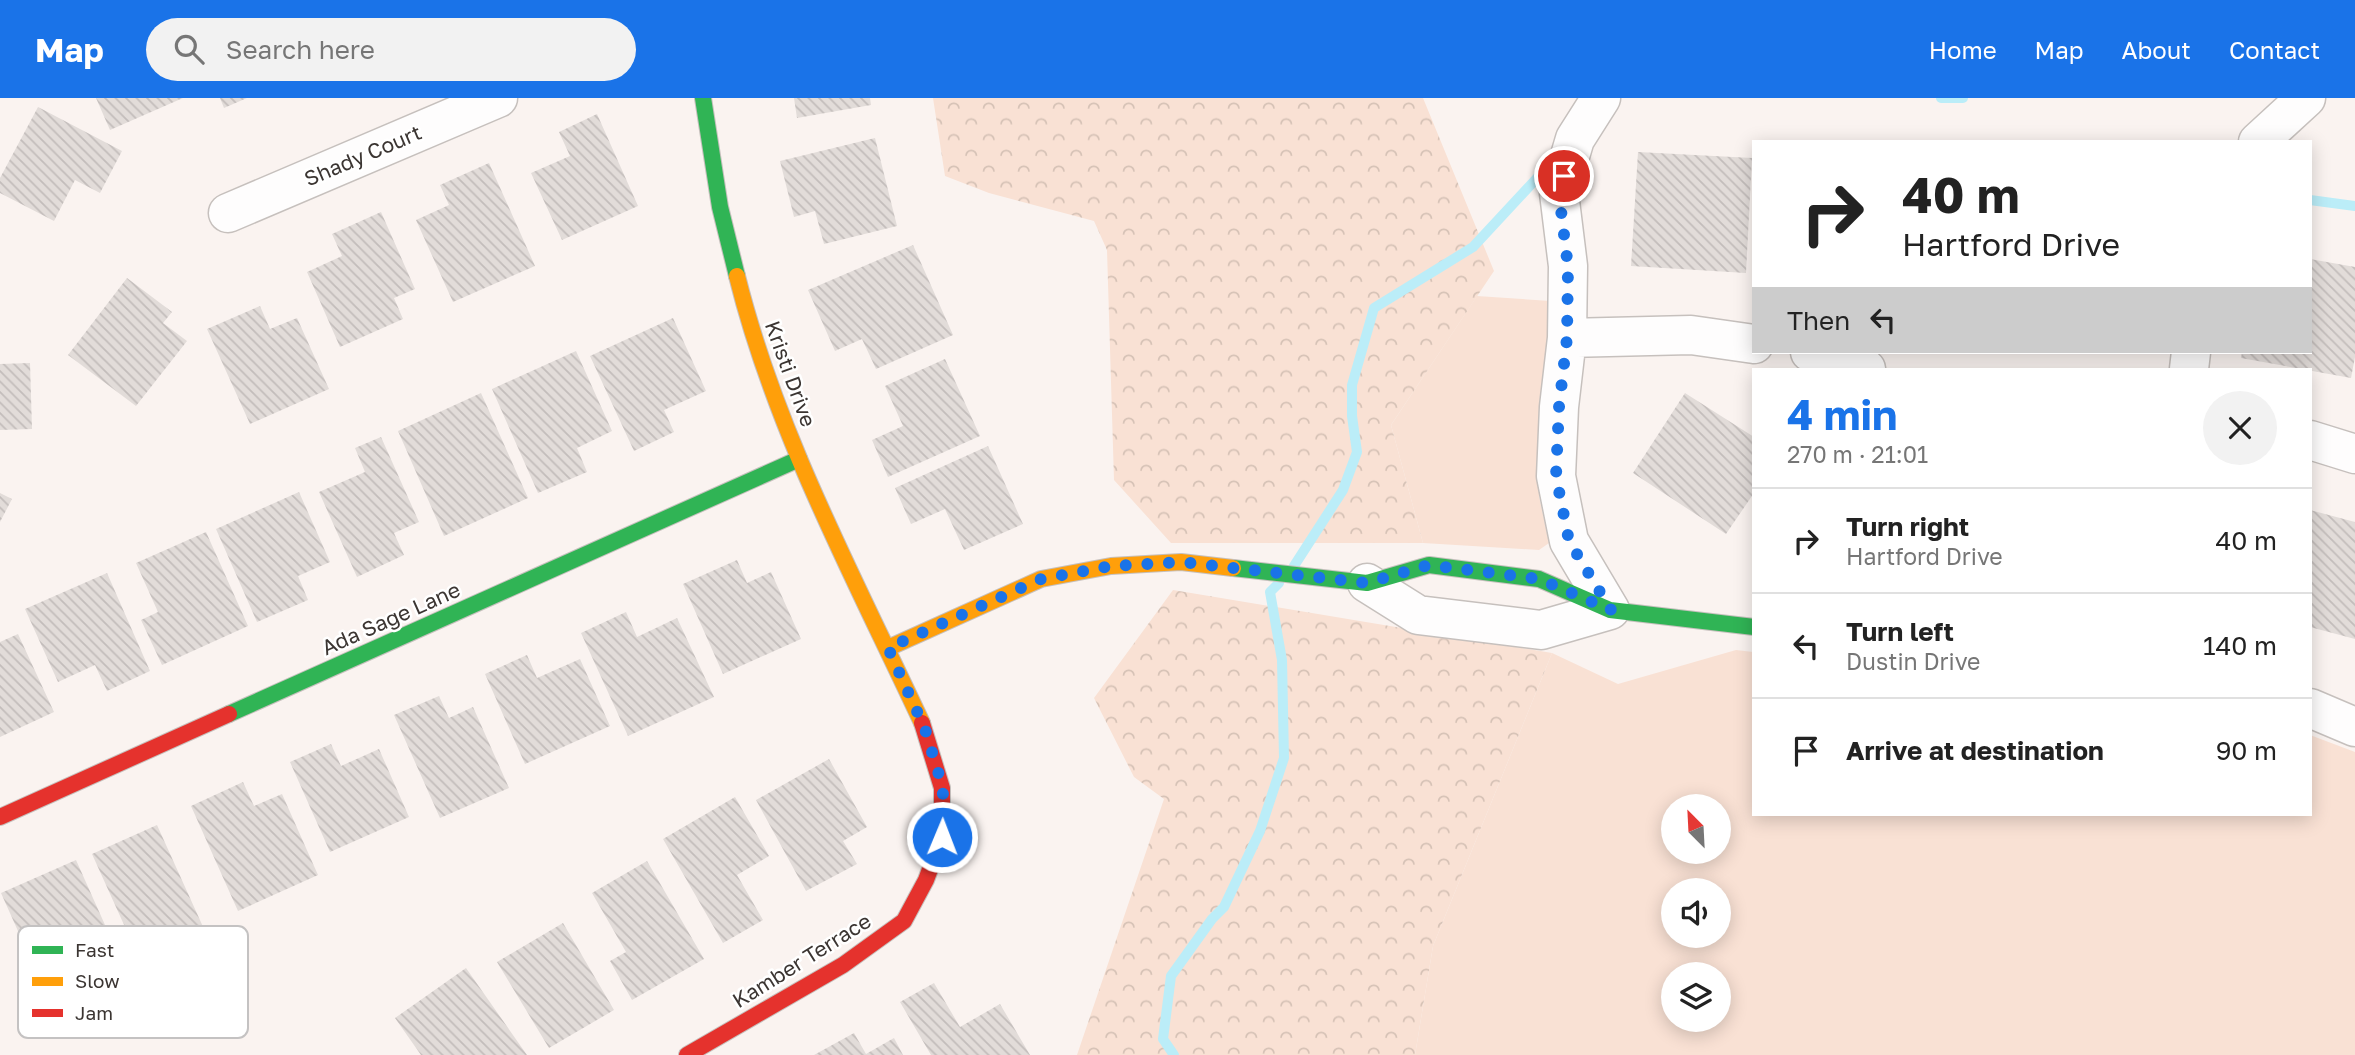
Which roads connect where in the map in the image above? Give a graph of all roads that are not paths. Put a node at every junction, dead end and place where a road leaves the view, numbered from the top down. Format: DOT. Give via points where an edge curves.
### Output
graph roads {
  1 [pos="498,98"];
  2 [pos="703,98"];
  3 [pos="1601,98"];
  4 [pos="2306,98"];
  5 [pos="2260,140"];
  6 [pos="228,213"];
  7 [pos="1567,338"];
  8 [pos="1752,344"];
  9 [pos="1817,354"];
  10 [pos="1863,368"];
  11 [pos="2312,441"];
  12 [pos="2355,454"];
  13 [pos="799,459"];
  14 [pos="1367,583"];
  15 [pos="1611,610"];
  16 [pos="1752,627"];
  17 [pos="888,648"];
  18 [pos="2312,709"];
  19 [pos="2355,727"];
  20 [pos="0,817"];
  21 [pos="687,1055"];
  1 -- 6 [label="street, Shady Court"];
  2 -- 13 [label="street, Kristi Drive" via="720,207 749,324"];
  3 -- 7 [label="street" via="1575,139 1559,194 1568,267"];
  4 -- 5 [label="street"];
  7 -- 8 [label="street" via="1691,335"];
  7 -- 15 [label="street" via="1556,476 1569,541"];
  9 -- 10 [label="street"];
  11 -- 12 [label="street"];
  13 -- 17 [label="street, Kristi Drive"];
  13 -- 20 [label="street, Ada Sage Lane"];
  14 -- 15 [label="street" via="1429,565 1539,579"];
  14 -- 15 [label="street" via="1418,615 1541,630"];
  14 -- 17 [label="street" via="1181,562 1111,566 1041,579"];
  15 -- 16 [label="street"];
  17 -- 21 [label="street, Kamber Terrace" via="925,729 943,788 942,837 926,880 904,921 844,965"];
  18 -- 19 [label="street"];
}
